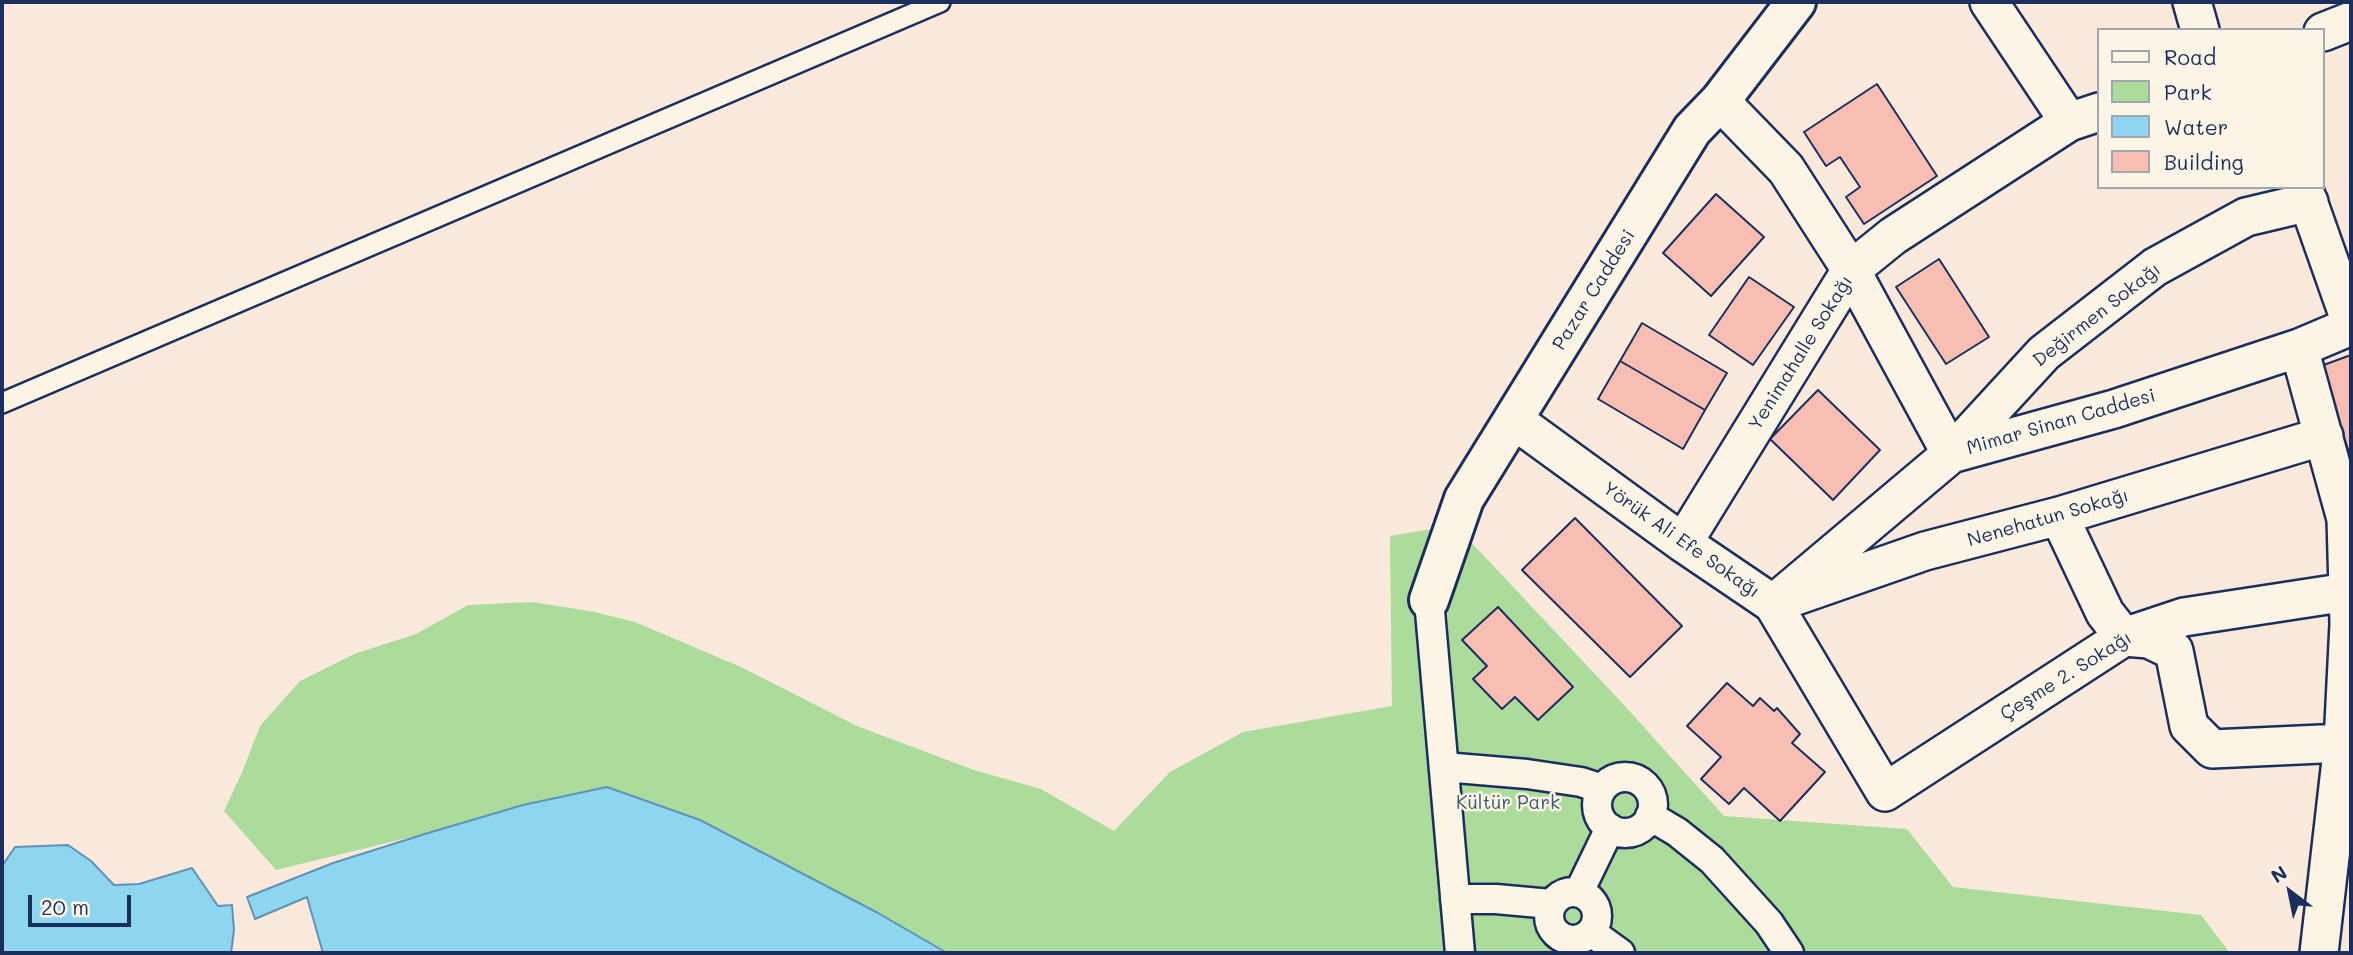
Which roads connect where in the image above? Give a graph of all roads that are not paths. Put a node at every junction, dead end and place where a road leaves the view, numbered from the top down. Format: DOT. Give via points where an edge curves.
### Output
graph roads {
  1 [pos="940,2"];
  2 [pos="1796,2"];
  3 [pos="2192,2"];
  4 [pos="1997,5"];
  5 [pos="2351,21"];
  6 [pos="2199,28"];
  7 [pos="2325,31"];
  8 [pos="1720,101"];
  9 [pos="2084,117"];
  10 [pos="2306,195"];
  11 [pos="1851,270"];
  12 [pos="2351,325"];
  13 [pos="2299,348"];
  14 [pos="2,402"];
  15 [pos="1514,420"];
  16 [pos="2324,436"];
  17 [pos="1951,454"];
  18 [pos="2059,516"];
  19 [pos="2349,518"];
  20 [pos="1683,543"];
  21 [pos="2347,592"];
  22 [pos="1429,600"];
  23 [pos="1773,604"];
  24 [pos="2124,637"];
  25 [pos="2343,743"];
  26 [pos="1444,767"];
  27 [pos="1602,789"];
  28 [pos="1885,792"];
  29 [pos="1650,816"];
  30 [pos="1610,828"];
  31 [pos="1579,892"];
  32 [pos="1455,899"];
  33 [pos="1551,904"];
  34 [pos="1591,932"];
  35 [pos="1558,946"];
  36 [pos="1460,953"];
  37 [pos="1620,953"];
  38 [pos="1789,953"];
  39 [pos="2319,953"];
  1 -- 14 [label="lane"];
  2 -- 8 [label="main road, Pazar Caddesi"];
  3 -- 6 [label="street"];
  4 -- 9 [label="street"];
  5 -- 7 [label="street"];
  8 -- 11 [label="street" via="1786,169"];
  8 -- 15 [label="main road, Pazar Caddesi" via="1692,130"];
  9 -- 11 [label="street, Yenimahalle Sokağı" via="1893,236"];
  10 -- 12 [label="street"];
  10 -- 17 [label="street, Değirmen Sokağı" via="2246,217 2155,267 2044,353"];
  11 -- 17 [label="street"];
  11 -- 20 [label="street, Yenimahalle Sokağı"];
  12 -- 13 [label="street, Mimar Sinan Caddesi"];
  13 -- 16 [label="street"];
  13 -- 17 [label="street, Mimar Sinan Caddesi" via="2114,409"];
  15 -- 20 [label="street, Yörük Ali Efe Sokağı"];
  15 -- 22 [label="main road, Pazar Caddesi" via="1464,499"];
  16 -- 18 [label="street, Nenehatun Sokağı"];
  16 -- 19 [label="street"];
  17 -- 23 [label="street, Mimar Sinan Caddesi"];
  18 -- 23 [label="street, Nenehatun Sokağı" via="1925,551"];
  18 -- 24 [label="street" via="2105,613"];
  19 -- 21 [label="street"];
  20 -- 23 [label="street, Yörük Ali Efe Sokağı"];
  21 -- 24 [label="street, Çeşme 2. Sokağı" via="2184,617"];
  21 -- 25 [label="street"];
  22 -- 26 [label="street"];
  23 -- 28 [label="street, Yörük Ali Efe Sokağı"];
  24 -- 25 [label="street" via="2149,639 2174,651 2189,726 2212,749"];
  24 -- 28 [label="street, Çeşme 2. Sokağı"];
  25 -- 39 [label="street"];
  26 -- 27 [label="street" via="1527,774"];
  26 -- 32 [label="street"];
  27 -- 29 [label="street" via="1624,776 1642,782 1652,797"];
  27 -- 30 [label="street" via="1597,806"];
  29 -- 30 [label="street" via="1645,824 1628,832"];
  29 -- 38 [label="street" via="1712,860 1769,923"];
  30 -- 31 [label="street"];
  31 -- 33 [label="street" via="1562,893"];
  31 -- 34 [label="street" via="1587,895 1596,909"];
  32 -- 33 [label="street"];
  32 -- 36 [label="street"];
  33 -- 35 [label="street" via="1548,912"];
  34 -- 35 [label="street"];
  34 -- 37 [label="street"];
}
